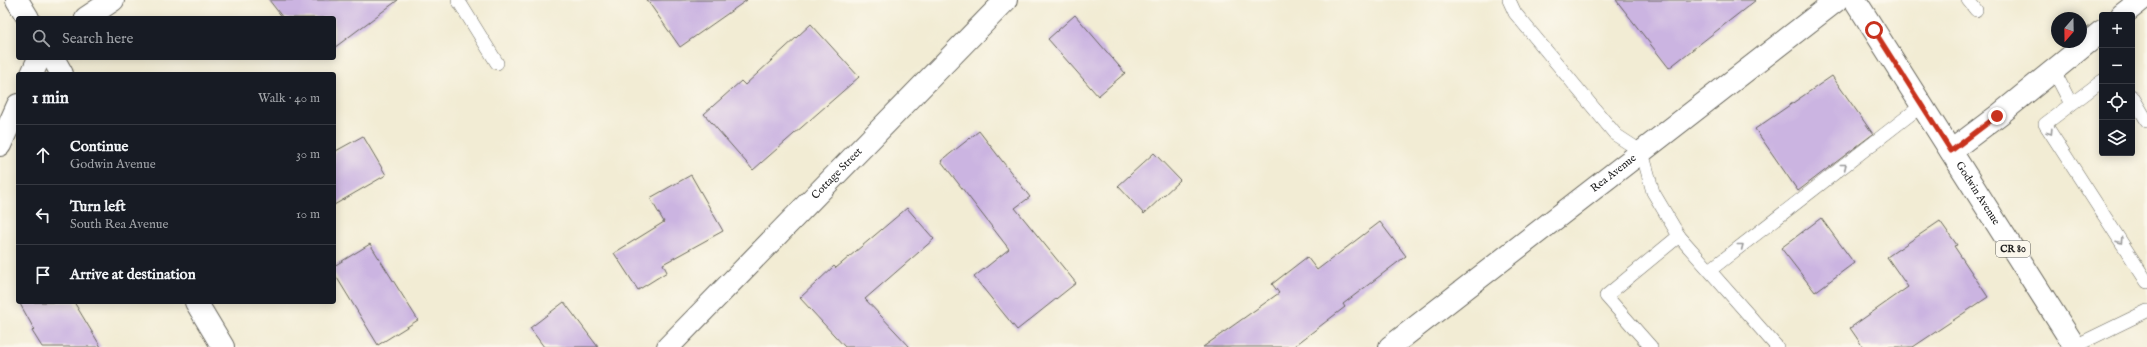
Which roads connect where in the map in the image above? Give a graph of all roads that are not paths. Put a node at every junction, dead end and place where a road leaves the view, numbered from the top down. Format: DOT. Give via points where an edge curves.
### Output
graph roads {
  1 [pos="17,0"];
  2 [pos="113,0"];
  3 [pos="458,0"];
  4 [pos="1006,0"];
  5 [pos="1509,0"];
  6 [pos="1837,0"];
  7 [pos="1855,0"];
  8 [pos="2141,0"];
  9 [pos="2126,12"];
  10 [pos="27,16"];
  11 [pos="89,16"];
  12 [pos="2099,32"];
  13 [pos="38,60"];
  14 [pos="54,60"];
  15 [pos="497,63"];
  16 [pos="2053,69"];
  17 [pos="33,72"];
  18 [pos="61,72"];
  19 [pos="2099,82"];
  20 [pos="2135,101"];
  21 [pos="2071,104"];
  22 [pos="1921,106"];
  23 [pos="16,109"];
  24 [pos="2147,121"];
  25 [pos="0,145"];
  26 [pos="1951,151"];
  27 [pos="1642,152"];
  28 [pos="1679,236"];
  29 [pos="1710,270"];
  30 [pos="2147,282"];
  31 [pos="197,304"];
  32 [pos="2147,311"];
  33 [pos="223,347"];
  34 [pos="668,347"];
  35 [pos="1390,347"];
  36 [pos="1651,347"];
  37 [pos="1777,347"];
  38 [pos="2074,347"];
  1 -- 10 [label="street"];
  2 -- 11 [label="street"];
  3 -- 15 [label="lane"];
  4 -- 34 [label="street, Cottage Street"];
  5 -- 27 [label="lane" via="1515,13 1616,135"];
  6 -- 27 [label="street, Rea Avenue"];
  7 -- 22 [label="street, Godwin Avenue / CR 80"];
  8 -- 9 [label="street"];
  12 -- 16 [label="street"];
  13 -- 17 [label="street"];
  14 -- 18 [label="street"];
  16 -- 21 [label="lane"];
  16 -- 26 [label="street"];
  19 -- 21 [label="lane"];
  20 -- 24 [label="lane"];
  21 -- 30 [label="lane, one-way" via="2045,124"];
  22 -- 26 [label="street, Godwin Avenue / CR 80"];
  29 -- 22 [label="lane, one-way"];
  23 -- 25 [label="street"];
  26 -- 38 [label="street, Godwin Avenue / CR 80"];
  27 -- 28 [label="lane" via="1653,192"];
  27 -- 35 [label="street, Rea Avenue"];
  28 -- 29 [label="lane"];
  28 -- 36 [label="lane" via="1606,296"];
  29 -- 37 [label="lane"];
  31 -- 33 [label="street"];
  32 -- 38 [label="lane"];
}
